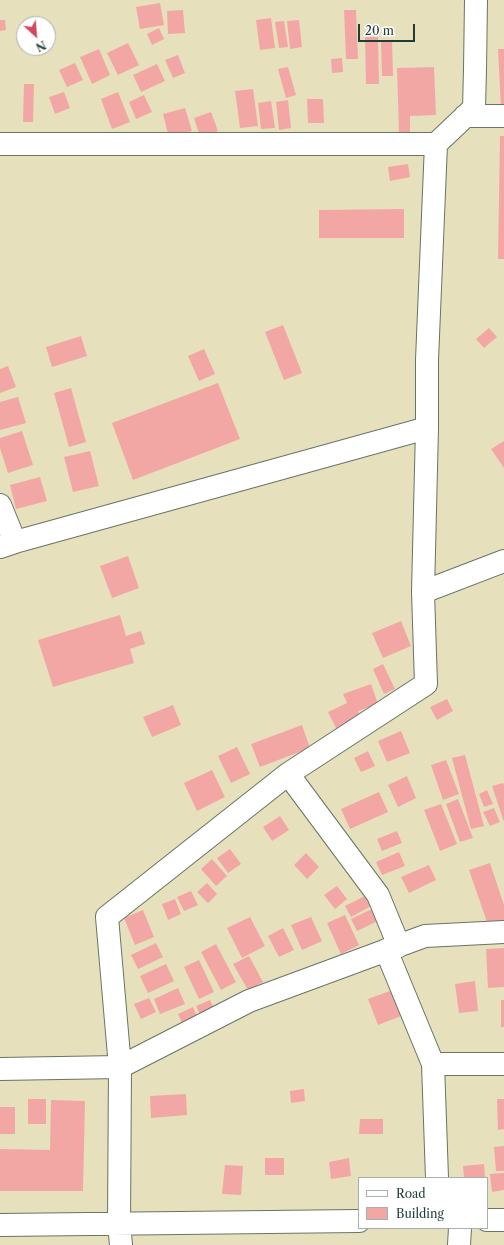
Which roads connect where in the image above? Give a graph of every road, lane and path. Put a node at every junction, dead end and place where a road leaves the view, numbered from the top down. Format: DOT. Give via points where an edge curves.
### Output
graph roads {
  1 [pos="476,0"];
  2 [pos="465,116"];
  3 [pos="504,116"];
  4 [pos="0,144"];
  5 [pos="436,144"];
  6 [pos="427,428"];
  7 [pos="0,505"];
  8 [pos="8,544"];
  9 [pos="504,560"];
  10 [pos="423,592"];
  11 [pos="288,774"];
  12 [pos="504,932"];
  13 [pos="393,948"];
  14 [pos="433,1064"];
  15 [pos="504,1064"];
  16 [pos="120,1067"];
  17 [pos="0,1069"];
  18 [pos="437,1177"];
  19 [pos="488,1220"];
  20 [pos="504,1220"];
  21 [pos="358,1221"];
  22 [pos="119,1223"];
  23 [pos="0,1225"];
  24 [pos="460,1229"];
  25 [pos="121,1245"];
  26 [pos="459,1245"];
  1 -- 2 [label="street" via="474,108"];
  2 -- 3 [label="street"];
  2 -- 5 [label="street"];
  4 -- 5 [label="street"];
  5 -- 6 [label="street" via="427,360"];
  6 -- 8 [label="street"];
  6 -- 10 [label="street"];
  7 -- 8 [label="street"];
  9 -- 10 [label="street"];
  10 -- 11 [label="street" via="426,684"];
  11 -- 13 [label="street" via="378,895"];
  11 -- 16 [label="street" via="107,917"];
  12 -- 13 [label="street" via="425,936"];
  13 -- 14 [label="street"];
  13 -- 16 [label="street" via="249,1000"];
  14 -- 15 [label="street"];
  14 -- 18 [label="street"];
  16 -- 17 [label="street"];
  16 -- 22 [label="street"];
  19 -- 20 [label="street"];
  21 -- 22 [label="street"];
  22 -- 23 [label="street"];
  22 -- 25 [label="street"];
  24 -- 26 [label="street"];
}
